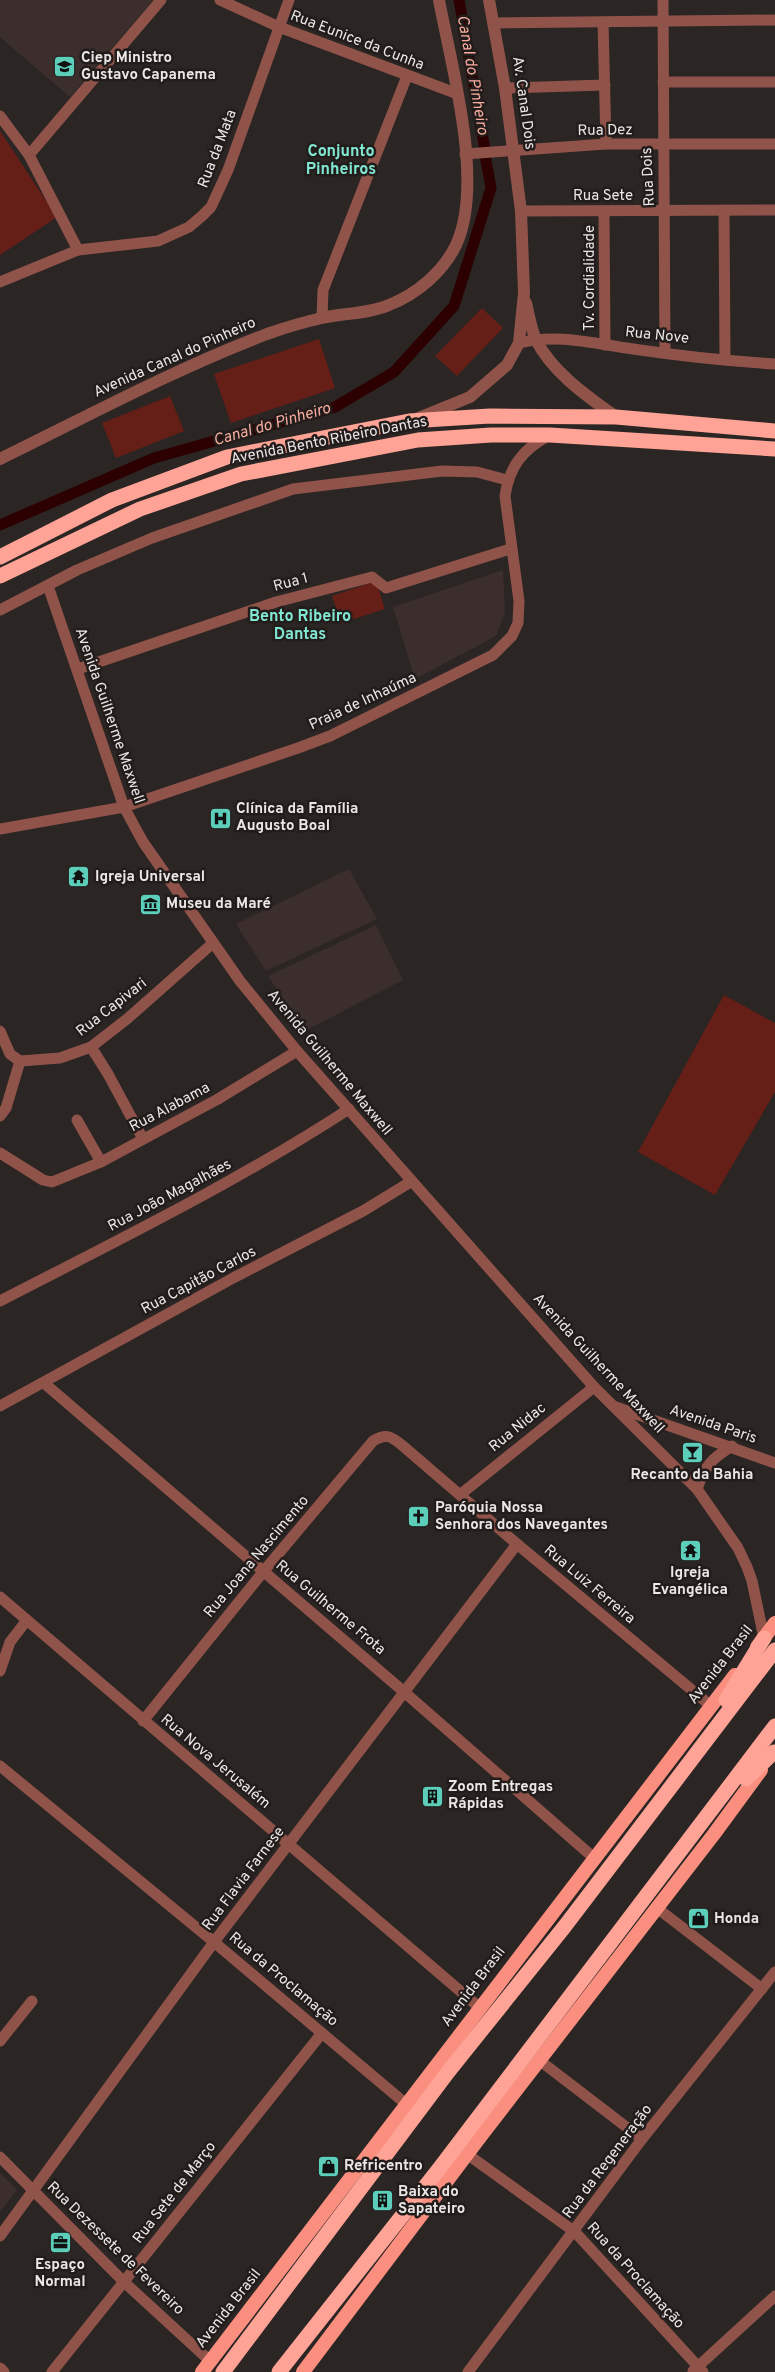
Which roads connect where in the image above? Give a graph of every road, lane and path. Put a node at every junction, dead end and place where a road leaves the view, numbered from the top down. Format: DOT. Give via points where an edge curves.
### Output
graph roads {
  1 [pos="161,0"];
  2 [pos="220,0"];
  3 [pos="289,0"];
  4 [pos="439,0"];
  5 [pos="489,0"];
  6 [pos="663,0"];
  7 [pos="663,20"];
  8 [pos="775,20"];
  9 [pos="603,22"];
  10 [pos="494,23"];
  11 [pos="279,27"];
  12 [pos="407,76"];
  13 [pos="664,82"];
  14 [pos="775,82"];
  15 [pos="605,85"];
  16 [pos="505,88"];
  17 [pos="458,94"];
  18 [pos="0,116"];
  19 [pos="606,144"];
  20 [pos="775,144"];
  21 [pos="662,146"];
  22 [pos="514,149"];
  23 [pos="465,154"];
  24 [pos="29,155"];
  25 [pos="724,210"];
  26 [pos="775,210"];
  27 [pos="520,211"];
  28 [pos="604,211"];
  29 [pos="666,211"];
  30 [pos="78,250"];
  31 [pos="0,282"];
  32 [pos="524,294"];
  33 [pos="322,318"];
  34 [pos="536,339"];
  35 [pos="519,344"];
  36 [pos="605,345"];
  37 [pos="666,352"];
  38 [pos="725,358"];
  39 [pos="775,364"];
  40 [pos="616,417"];
  41 [pos="409,421"];
  42 [pos="775,431"];
  43 [pos="550,435"];
  44 [pos="770,449"];
  45 [pos="0,459"];
  46 [pos="507,480"];
  47 [pos="510,549"];
  48 [pos="0,557"];
  49 [pos="0,576"];
  50 [pos="48,586"];
  51 [pos="0,610"];
  52 [pos="78,669"];
  53 [pos="124,807"];
  54 [pos="0,829"];
  55 [pos="213,942"];
  56 [pos="0,1031"];
  57 [pos="91,1047"];
  58 [pos="297,1051"];
  59 [pos="20,1062"];
  60 [pos="349,1109"];
  61 [pos="0,1116"];
  62 [pos="77,1120"];
  63 [pos="143,1139"];
  64 [pos="0,1153"];
  65 [pos="101,1162"];
  66 [pos="412,1181"];
  67 [pos="0,1302"];
  68 [pos="44,1384"];
  69 [pos="594,1387"];
  70 [pos="0,1406"];
  71 [pos="613,1406"];
  72 [pos="404,1446"];
  73 [pos="732,1446"];
  74 [pos="775,1463"];
  75 [pos="697,1489"];
  76 [pos="461,1494"];
  77 [pos="517,1544"];
  78 [pos="263,1572"];
  79 [pos="0,1597"];
  80 [pos="27,1620"];
  81 [pos="775,1623"];
  82 [pos="764,1638"];
  83 [pos="775,1650"];
  84 [pos="0,1671"];
  85 [pos="403,1691"];
  86 [pos="711,1706"];
  87 [pos="143,1721"];
  88 [pos="775,1726"];
  89 [pos="775,1752"];
  90 [pos="0,1766"];
  91 [pos="680,1775"];
  92 [pos="289,1844"];
  93 [pos="594,1858"];
  94 [pos="670,1867"];
  95 [pos="658,1908"];
  96 [pos="214,1942"];
  97 [pos="775,1972"];
  98 [pos="762,1989"];
  99 [pos="32,2001"];
  100 [pos="480,2008"];
  101 [pos="322,2033"];
  102 [pos="0,2041"];
  103 [pos="540,2060"];
  104 [pos="406,2104"];
  105 [pos="642,2139"];
  106 [pos="468,2154"];
  107 [pos="0,2157"];
  108 [pos="34,2191"];
  109 [pos="575,2232"];
  110 [pos="0,2236"];
  111 [pos="124,2282"];
  112 [pos="349,2284"];
  113 [pos="775,2296"];
  114 [pos="206,2367"];
  115 [pos="0,2368"];
  116 [pos="698,2370"];
  117 [pos="4,2372"];
  118 [pos="52,2372"];
  119 [pos="223,2372"];
  120 [pos="279,2372"];
  121 [pos="290,2372"];
  122 [pos="303,2372"];
  123 [pos="468,2372"];
  1 -- 24 [label="street"];
  2 -- 11 [label="street, Rua Eunice da Cunha"];
  3 -- 11 [label="street, Rua da Mata"];
  4 -- 17 [label="street, Avenida Canal do Pinheiro"];
  5 -- 10 [label="street, Av. Canal Dois"];
  6 -- 7 [label="street, Rua Dois"];
  7 -- 8 [label="street"];
  7 -- 9 [label="street"];
  7 -- 13 [label="street, Rua Dois"];
  9 -- 10 [label="street"];
  9 -- 15 [label="street"];
  10 -- 16 [label="street, Av. Canal Dois"];
  11 -- 12 [label="street, Rua Eunice da Cunha"];
  11 -- 30 [label="street, Rua da Mata" via="228,170 211,207 189,227 158,241"];
  12 -- 17 [label="street, Rua Eunice da Cunha"];
  12 -- 33 [label="street" via="323,290"];
  13 -- 14 [label="street"];
  13 -- 21 [label="street, Rua Dois"];
  15 -- 16 [label="street"];
  15 -- 19 [label="street"];
  16 -- 22 [label="street, Av. Canal Dois"];
  17 -- 23 [label="street, Avenida Canal do Pinheiro"];
  18 -- 24 [label="street"];
  19 -- 21 [label="street, Rua Dez"];
  19 -- 22 [label="street, Rua Dez"];
  20 -- 21 [label="street, Rua Dez"];
  21 -- 29 [label="street, Rua Dois"];
  22 -- 23 [label="street, Rua Dez"];
  22 -- 27 [label="street, Av. Canal Dois"];
  23 -- 33 [label="street, Avenida Canal do Pinheiro" via="462,228 456,245 435,274 420,289 387,306"];
  24 -- 30 [label="street"];
  25 -- 26 [label="street, Rua Sete"];
  25 -- 29 [label="street, Rua Sete"];
  25 -- 38 [label="street"];
  27 -- 28 [label="street, Rua Sete"];
  27 -- 32 [label="street, Av. Canal Dois"];
  28 -- 29 [label="street, Rua Sete"];
  28 -- 36 [label="street, Tv. Cordialidade"];
  29 -- 37 [label="street, Rua Dois"];
  30 -- 31 [label="street, Rua da Mata"];
  32 -- 34 [label="street"];
  32 -- 35 [label="street"];
  33 -- 45 [label="street, Avenida Canal do Pinheiro" via="268,334 184,369"];
  34 -- 35 [label="street, Rua Nove"];
  34 -- 36 [label="street, Rua Nove" via="566,339"];
  34 -- 40 [label="street" via="556,368"];
  35 -- 41 [label="street" via="507,365 470,396"];
  36 -- 37 [label="street, Rua Nove"];
  37 -- 38 [label="street, Rua Nove"];
  38 -- 39 [label="street, Rua Nove"];
  40 -- 41 [label="highway, Avenida Bento Ribeiro Dantas" via="490,416"];
  40 -- 42 [label="highway, Avenida Bento Ribeiro Dantas"];
  41 -- 48 [label="highway, Avenida Bento Ribeiro Dantas" via="227,457 112,500"];
  43 -- 44 [label="highway, Avenida Bento Ribeiro Dantas"];
  43 -- 46 [label="street, Praia de Inhaúma" via="519,457"];
  43 -- 49 [label="highway, Avenida Bento Ribeiro Dantas" via="418,440 241,474 140,509"];
  46 -- 47 [label="street, Praia de Inhaúma" via="505,496"];
  46 -- 50 [label="street" via="477,472 442,471 293,489 152,538"];
  47 -- 52 [label="street, Rua 1" via="386,588 372,577 276,602"];
  47 -- 53 [label="street, Praia de Inhaúma" via="519,601 518,623 512,636 493,655 330,736"];
  50 -- 51 [label="street"];
  50 -- 52 [label="street, Avenida Guilherme Maxwell"];
  52 -- 53 [label="street, Avenida Guilherme Maxwell"];
  53 -- 54 [label="street, Praia de Inhaúma"];
  53 -- 55 [label="street, Avenida Guilherme Maxwell" via="143,842"];
  55 -- 57 [label="street, Rua Capivari"];
  55 -- 58 [label="street, Avenida Guilherme Maxwell"];
  56 -- 59 [label="street" via="10,1054"];
  57 -- 59 [label="street, Rua Capivari" via="60,1058"];
  57 -- 63 [label="street"];
  58 -- 60 [label="street, Avenida Guilherme Maxwell"];
  58 -- 63 [label="street, Rua Alabama"];
  59 -- 61 [label="street" via="6,1108"];
  60 -- 66 [label="street, Avenida Guilherme Maxwell"];
  60 -- 67 [label="street, Rua João Magalhães" via="210,1192"];
  62 -- 65 [label="street"];
  63 -- 65 [label="street, Rua Alabama"];
  64 -- 65 [label="street, Rua Alabama" via="43,1180 52,1182"];
  66 -- 68 [label="street, Rua Capitão Carlos" via="363,1211 235,1277"];
  66 -- 69 [label="street, Avenida Guilherme Maxwell"];
  68 -- 70 [label="street, Rua Capitão Carlos"];
  68 -- 78 [label="street, Rua Guilherme Frota"];
  69 -- 71 [label="street, Avenida Guilherme Maxwell"];
  69 -- 76 [label="street, Rua Nidac"];
  71 -- 73 [label="street, Avenida Paris"];
  71 -- 75 [label="street, Avenida Guilherme Maxwell"];
  72 -- 76 [label="street, Rua Luiz Ferreira"];
  72 -- 78 [label="street, Rua Joana Nascimento" via="388,1435 373,1442"];
  73 -- 74 [label="street, Avenida Paris"];
  73 -- 75 [label="street" via="708,1464"];
  75 -- 82 [label="street, Avenida Guilherme Maxwell" via="738,1548 747,1568"];
  76 -- 77 [label="street, Rua Luiz Ferreira"];
  77 -- 85 [label="street, Rua Flavia Farnese"];
  77 -- 86 [label="street, Rua Luiz Ferreira"];
  78 -- 85 [label="street, Rua Guilherme Frota"];
  78 -- 87 [label="street, Rua Joana Nascimento"];
  79 -- 80 [label="street, Rua Nova Jerusalém"];
  80 -- 84 [label="street" via="10,1642"];
  80 -- 87 [label="street, Rua Nova Jerusalém"];
  81 -- 82 [label="highway, Avenida Brasil"];
  82 -- 86 [label="highway, Avenida Brasil"];
  82 -- 91 [label="highway"];
  83 -- 91 [label="highway"];
  85 -- 92 [label="street, Rua Flavia Farnese"];
  85 -- 93 [label="street, Rua Guilherme Frota"];
  86 -- 93 [label="highway, Avenida Brasil"];
  87 -- 92 [label="street, Rua Nova Jerusalém"];
  88 -- 94 [label="highway"];
  89 -- 94 [label="highway" via="752,1770 695,1844"];
  89 -- 95 [label="highway"];
  90 -- 96 [label="street, Rua da Proclamação"];
  91 -- 119 [label="highway" via="448,2072"];
  92 -- 96 [label="street, Rua Flavia Farnese"];
  92 -- 100 [label="street, Rua Nova Jerusalém"];
  93 -- 100 [label="highway, Avenida Brasil"];
  94 -- 112 [label="highway"];
  95 -- 98 [label="street"];
  95 -- 103 [label="highway"];
  96 -- 101 [label="street, Rua da Proclamação"];
  96 -- 108 [label="street, Rua Flavia Farnese"];
  97 -- 98 [label="street, Rua da Regeneração"];
  98 -- 105 [label="street, Rua da Regeneração"];
  99 -- 102 [label="street"];
  100 -- 104 [label="highway, Avenida Brasil"];
  101 -- 104 [label="street, Rua da Proclamação"];
  101 -- 111 [label="street, Rua Sete de Março"];
  103 -- 105 [label="street"];
  103 -- 106 [label="highway"];
  104 -- 114 [label="highway, Avenida Brasil"];
  105 -- 109 [label="street, Rua da Regeneração"];
  106 -- 109 [label="street, Rua da Proclamação"];
  106 -- 122 [label="highway"];
  107 -- 108 [label="street, Rua Dezessete de Fevereiro"];
  108 -- 110 [label="street, Rua Flavia Farnese"];
  108 -- 111 [label="street, Rua Dezessete de Fevereiro"];
  109 -- 116 [label="street, Rua da Proclamação"];
  109 -- 123 [label="street, Rua da Regeneração"];
  111 -- 114 [label="street, Rua Dezessete de Fevereiro"];
  111 -- 118 [label="street, Rua Sete de Março"];
  112 -- 120 [label="highway"];
  112 -- 121 [label="highway" via="335,2313"];
  113 -- 116 [label="street"];
  115 -- 117 [label="street"];
}
